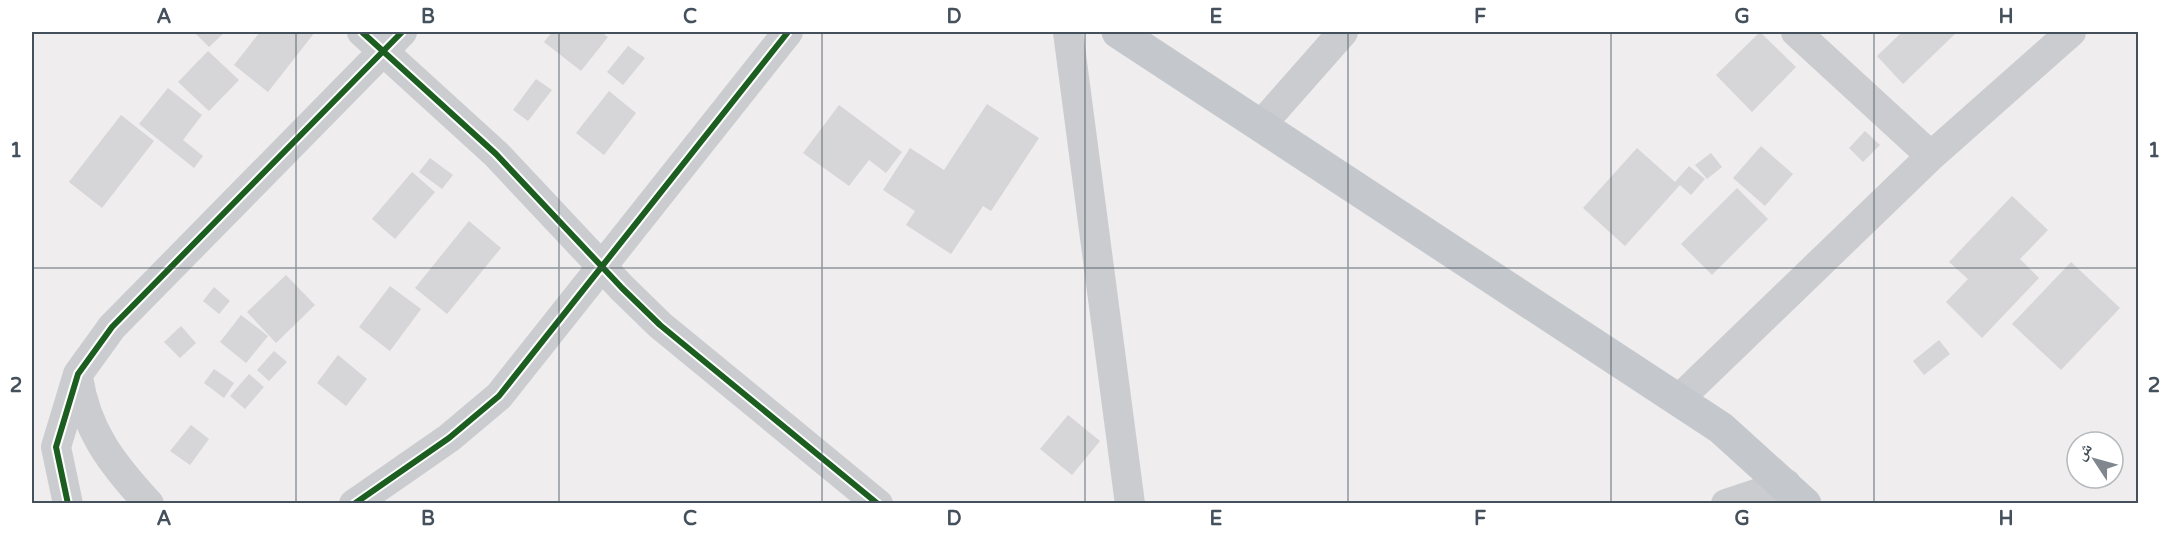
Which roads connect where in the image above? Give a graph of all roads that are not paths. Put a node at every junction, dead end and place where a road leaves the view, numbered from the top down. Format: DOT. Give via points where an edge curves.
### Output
graph roads {
  1 [pos="788,32"];
  2 [pos="1068,32"];
  3 [pos="1118,32"];
  4 [pos="1343,32"];
  5 [pos="1796,32"];
  6 [pos="2071,32"];
  7 [pos="382,37"];
  8 [pos="1261,125"];
  9 [pos="1931,156"];
  10 [pos="602,265"];
  11 [pos="78,374"];
  12 [pos="1678,400"];
  13 [pos="1796,494"];
  14 [pos="68,504"];
  15 [pos="148,504"];
  16 [pos="354,504"];
  17 [pos="878,504"];
  18 [pos="1130,504"];
  19 [pos="1726,504"];
  1 -- 10 [label="street"];
  2 -- 18 [label="street"];
  3 -- 8 [label="main road"];
  4 -- 8 [label="street"];
  5 -- 9 [label="street"];
  6 -- 9 [label="street"];
  7 -- 10 [label="street"];
  7 -- 11 [label="street" via="112,327"];
  8 -- 12 [label="main road"];
  9 -- 12 [label="street"];
  10 -- 16 [label="street" via="499,396 449,438"];
  10 -- 17 [label="street" via="660,325"];
  11 -- 14 [label="street" via="56,447"];
  11 -- 15 [label="street" via="89,424 120,472"];
  12 -- 13 [label="main road" via="1721,428"];
  13 -- 19 [label="street"];
}
